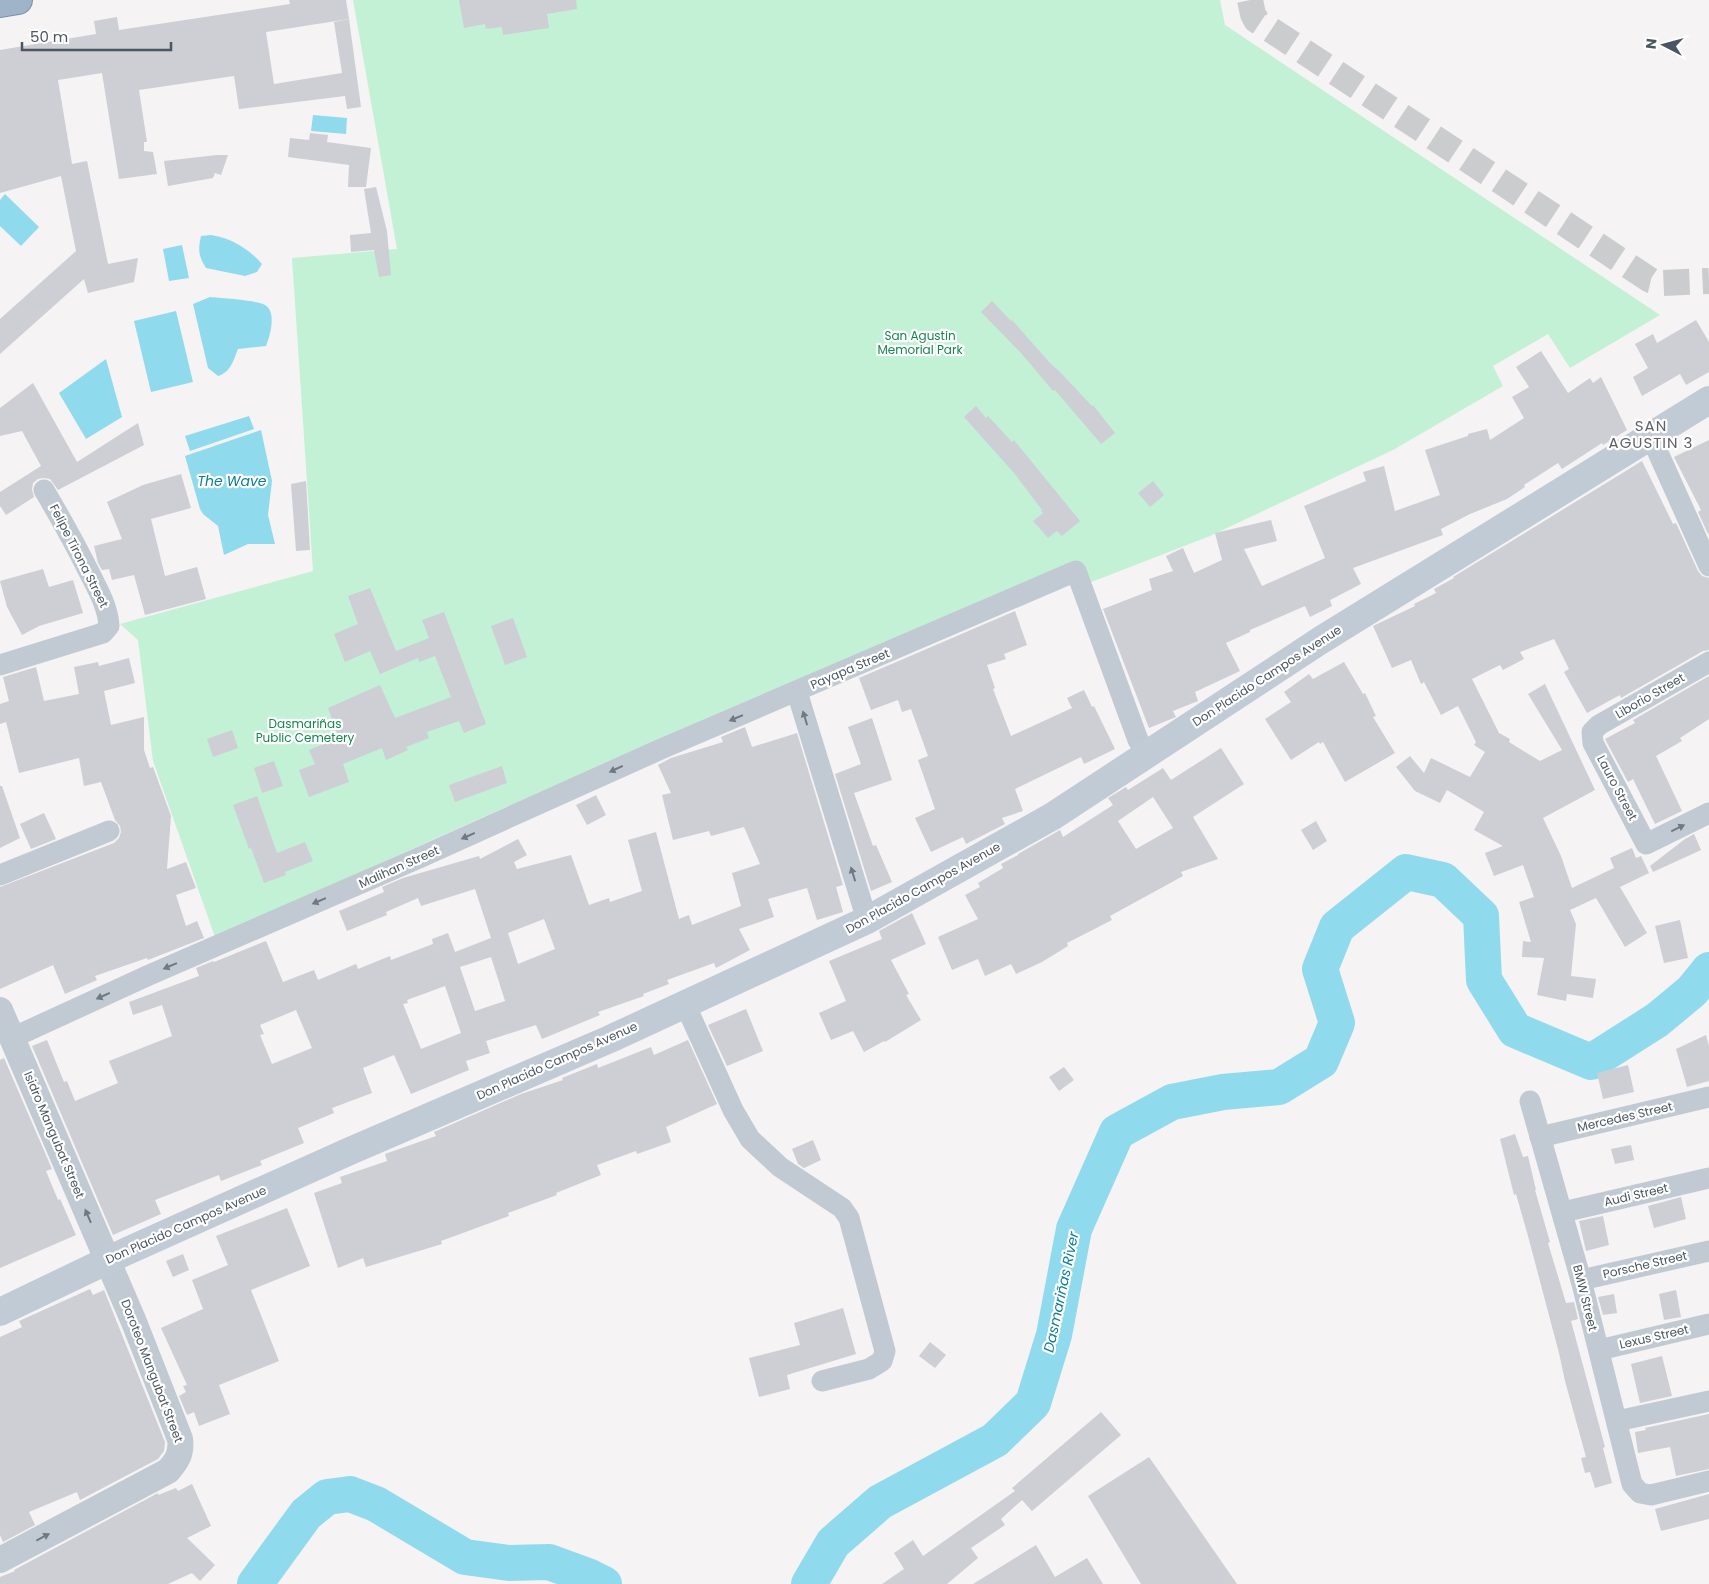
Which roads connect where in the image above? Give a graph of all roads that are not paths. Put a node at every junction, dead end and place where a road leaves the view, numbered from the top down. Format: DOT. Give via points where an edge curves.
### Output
graph roads {
  1 [pos="18,0"];
  2 [pos="0,3"];
  3 [pos="1709,400"];
  4 [pos="1651,437"];
  5 [pos="44,490"];
  6 [pos="1709,566"];
  7 [pos="1709,662"];
  8 [pos="0,665"];
  9 [pos="797,692"];
  10 [pos="1592,732"];
  11 [pos="1147,754"];
  12 [pos="1709,813"];
  13 [pos="109,831"];
  14 [pos="0,875"];
  15 [pos="867,920"];
  16 [pos="684,1004"];
  17 [pos="0,1010"];
  18 [pos="6,1040"];
  19 [pos="1709,1097"];
  20 [pos="1530,1101"];
  21 [pos="1540,1137"];
  22 [pos="1709,1178"];
  23 [pos="1563,1212"];
  24 [pos="1709,1251"];
  25 [pos="107,1260"];
  26 [pos="1581,1280"];
  27 [pos="0,1312"];
  28 [pos="1709,1324"];
  29 [pos="1598,1350"];
  30 [pos="822,1381"];
  31 [pos="1709,1401"];
  32 [pos="1617,1421"];
  33 [pos="1709,1481"];
  34 [pos="0,1560"];
  1 -- 2 [label="highway"];
  3 -- 4 [label="main road, Don Placido Campos Avenue"];
  4 -- 6 [label="street"];
  4 -- 11 [label="main road, Don Placido Campos Avenue" via="1321,640"];
  5 -- 8 [label="street, Felipe Tirona Street" via="99,592 108,613 109,626 103,633"];
  7 -- 10 [label="street, Liborio Street"];
  9 -- 11 [label="street, Payapa Street" via="1076,571 1138,740"];
  15 -- 9 [label="street, Payapa Street, one-way"];
  9 -- 18 [label="street, Malihan Street, one-way"];
  10 -- 12 [label="street, Lauro Street, one-way" via="1593,743 1646,844"];
  11 -- 15 [label="main road, Don Placido Campos Avenue" via="1053,816"];
  13 -- 14 [label="street"];
  15 -- 16 [label="main road, Don Placido Campos Avenue"];
  16 -- 25 [label="main road, Don Placido Campos Avenue"];
  16 -- 30 [label="street" via="733,1110 750,1139 780,1168 842,1208 849,1218 885,1351 882,1361 869,1369"];
  17 -- 18 [label="street, Isidro Mangubat Street"];
  25 -- 18 [label="street, Isidro Mangubat Street, one-way"];
  19 -- 21 [label="street, Mercedes Street"];
  20 -- 21 [label="street, BMW Street"];
  21 -- 23 [label="street, BMW Street"];
  22 -- 23 [label="street, Audi Street"];
  23 -- 26 [label="street, BMW Street"];
  24 -- 26 [label="street, Porsche Street"];
  25 -- 27 [label="main road, Don Placido Campos Avenue"];
  34 -- 25 [label="street, Doroteo Mangubat Street, one-way" via="158,1477 168,1471 180,1454 180,1439"];
  26 -- 29 [label="street, BMW Street"];
  28 -- 29 [label="street, Lexus Street"];
  29 -- 32 [label="street, BMW Street"];
  31 -- 32 [label="street"];
  32 -- 33 [label="street, BMW Street" via="1632,1484 1640,1493 1651,1495"];
}
